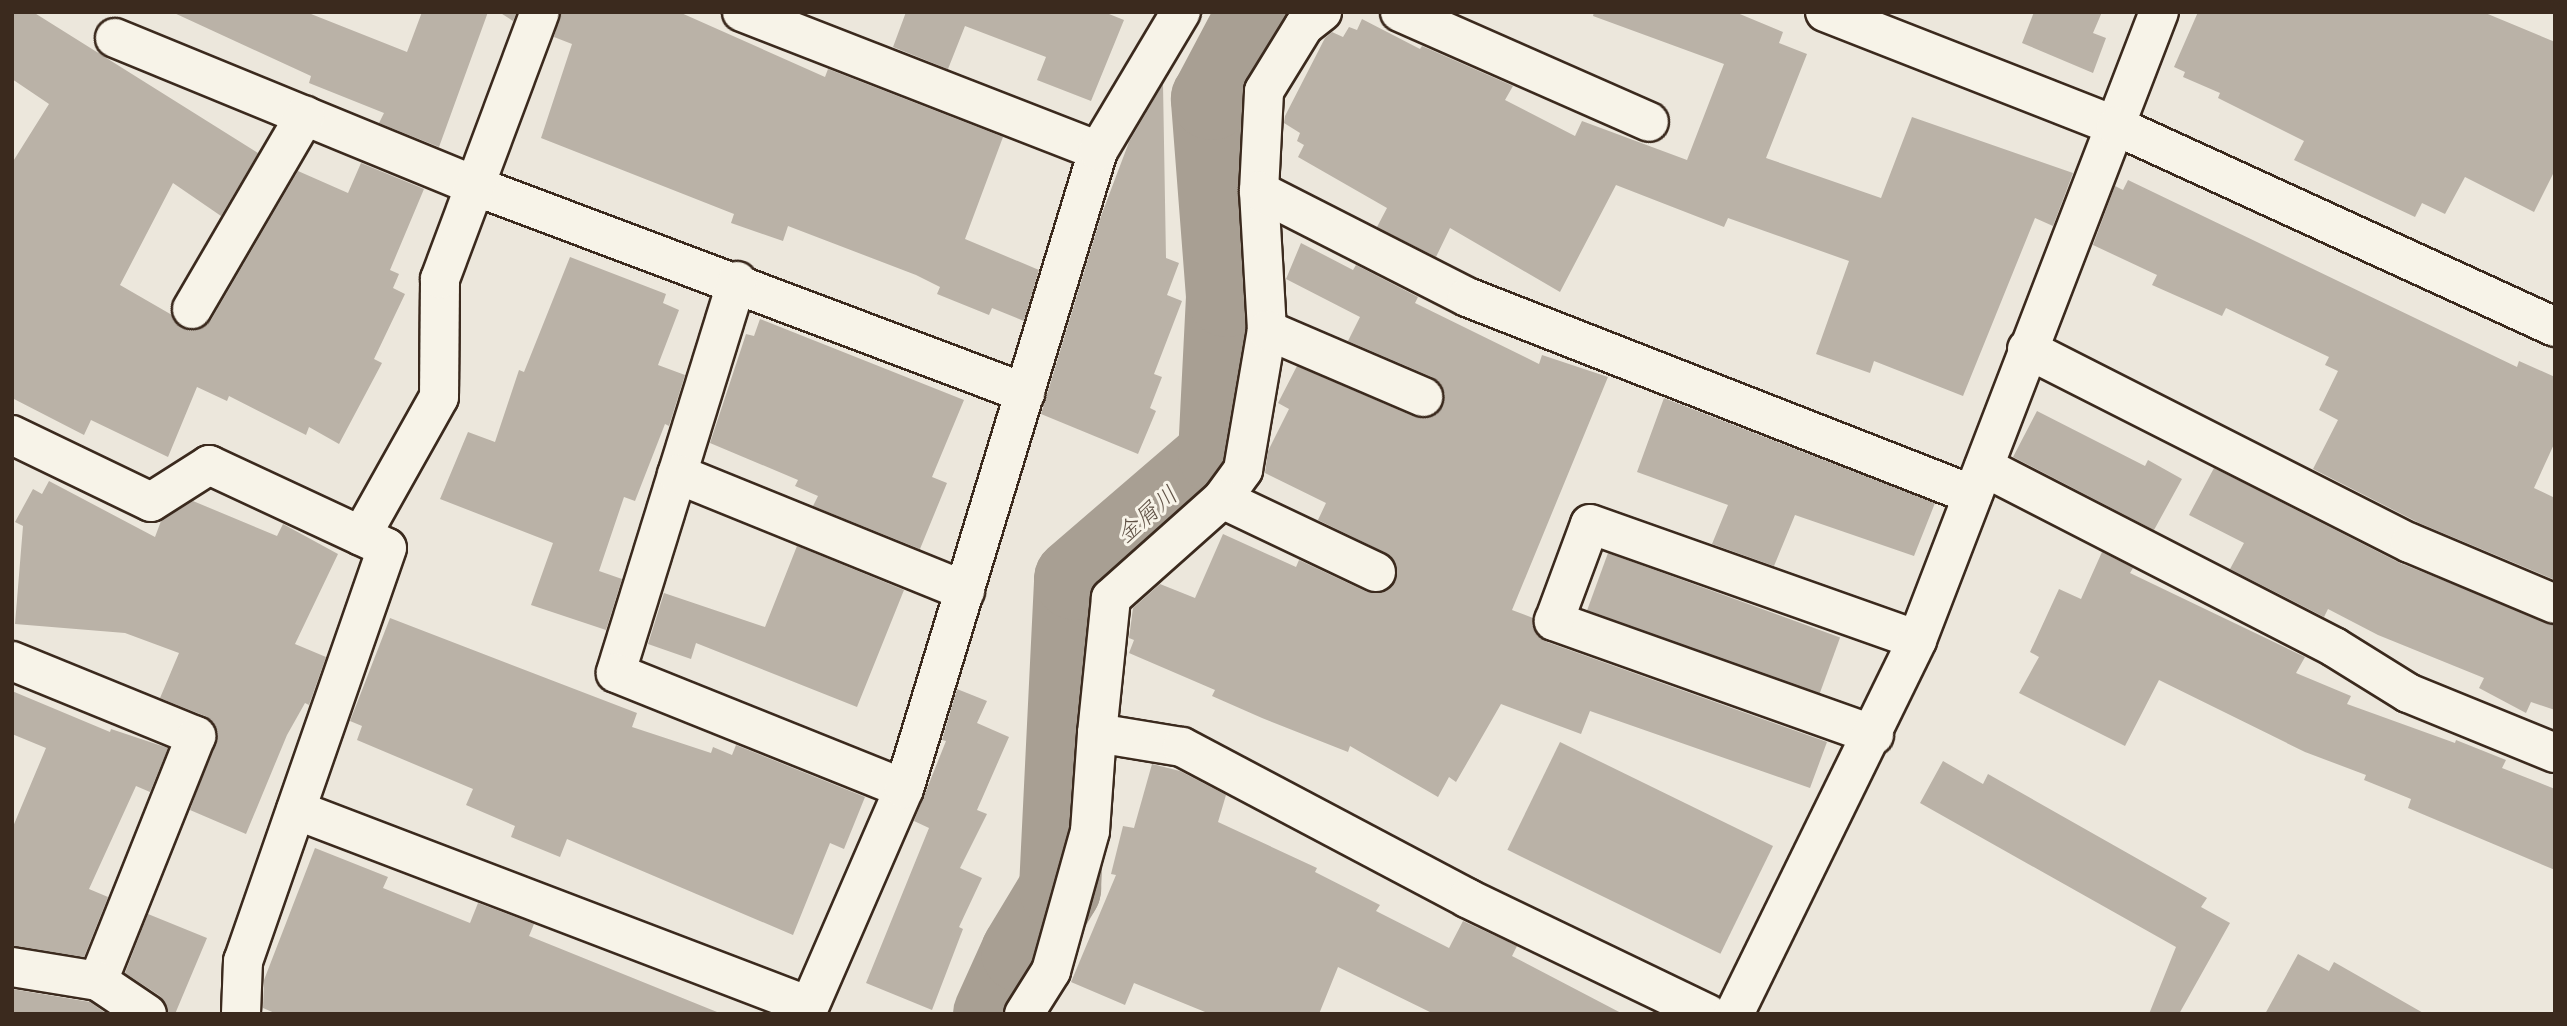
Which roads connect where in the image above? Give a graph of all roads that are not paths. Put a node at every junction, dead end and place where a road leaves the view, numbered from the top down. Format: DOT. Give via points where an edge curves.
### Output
graph roads {
  1 [pos="540,12"];
  2 [pos="742,12"];
  3 [pos="1181,12"];
  4 [pos="1322,12"];
  5 [pos="1400,12"];
  6 [pos="1825,12"];
  7 [pos="2159,12"];
  8 [pos="115,38"];
  9 [pos="305,116"];
  10 [pos="1649,122"];
  11 [pos="2116,126"];
  12 [pos="1098,151"];
  13 [pos="475,186"];
  14 [pos="1259,191"];
  15 [pos="737,282"];
  16 [pos="192,309"];
  17 [pos="2555,327"];
  18 [pos="1267,330"];
  19 [pos="2027,349"];
  20 [pos="1025,393"];
  21 [pos="1423,397"];
  22 [pos="12,435"];
  23 [pos="677,474"];
  24 [pos="1978,481"];
  25 [pos="1222,499"];
  26 [pos="361,536"];
  27 [pos="1376,572"];
  28 [pos="965,591"];
  29 [pos="2555,604"];
  30 [pos="1917,640"];
  31 [pos="12,661"];
  32 [pos="1097,733"];
  33 [pos="1874,735"];
  34 [pos="2555,753"];
  35 [pos="904,789"];
  36 [pos="296,810"];
  37 [pos="12,967"];
  38 [pos="98,981"];
  39 [pos="807,1010"];
  40 [pos="147,1014"];
  41 [pos="242,1014"];
  42 [pos="1024,1014"];
  43 [pos="1708,1014"];
  44 [pos="1734,1014"];
  1 -- 13 [label="street"];
  2 -- 12 [label="street"];
  3 -- 12 [label="street"];
  4 -- 14 [label="street" via="1304,26 1264,91"];
  5 -- 10 [label="street"];
  6 -- 11 [label="street"];
  7 -- 11 [label="street"];
  8 -- 9 [label="street"];
  9 -- 13 [label="street"];
  9 -- 16 [label="street"];
  11 -- 17 [label="street"];
  11 -- 19 [label="street"];
  12 -- 20 [label="street"];
  13 -- 15 [label="street"];
  13 -- 26 [label="street" via="440,279 439,397"];
  14 -- 18 [label="street"];
  14 -- 24 [label="street" via="1467,297"];
  15 -- 20 [label="street"];
  15 -- 23 [label="street"];
  18 -- 21 [label="street"];
  18 -- 25 [label="street" via="1243,470"];
  19 -- 24 [label="street"];
  19 -- 29 [label="street" via="2410,543"];
  20 -- 28 [label="street"];
  22 -- 26 [label="street" via="151,502 209,465"];
  23 -- 28 [label="street"];
  23 -- 35 [label="street" via="616,673"];
  24 -- 30 [label="street"];
  24 -- 34 [label="street" via="2334,648 2408,694"];
  25 -- 27 [label="street"];
  25 -- 32 [label="street" via="1111,598"];
  26 -- 36 [label="street" via="387,548"];
  28 -- 35 [label="street"];
  30 -- 33 [label="street"];
  30 -- 33 [label="street" via="1590,524 1554,621"];
  31 -- 38 [label="street" via="196,736"];
  32 -- 42 [label="street" via="1090,831 1051,971"];
  32 -- 43 [label="street" via="1182,747 1467,898"];
  33 -- 44 [label="street"];
  35 -- 39 [label="street"];
  36 -- 39 [label="street"];
  36 -- 41 [label="street" via="243,961"];
  37 -- 38 [label="street"];
  38 -- 40 [label="street"];
}
